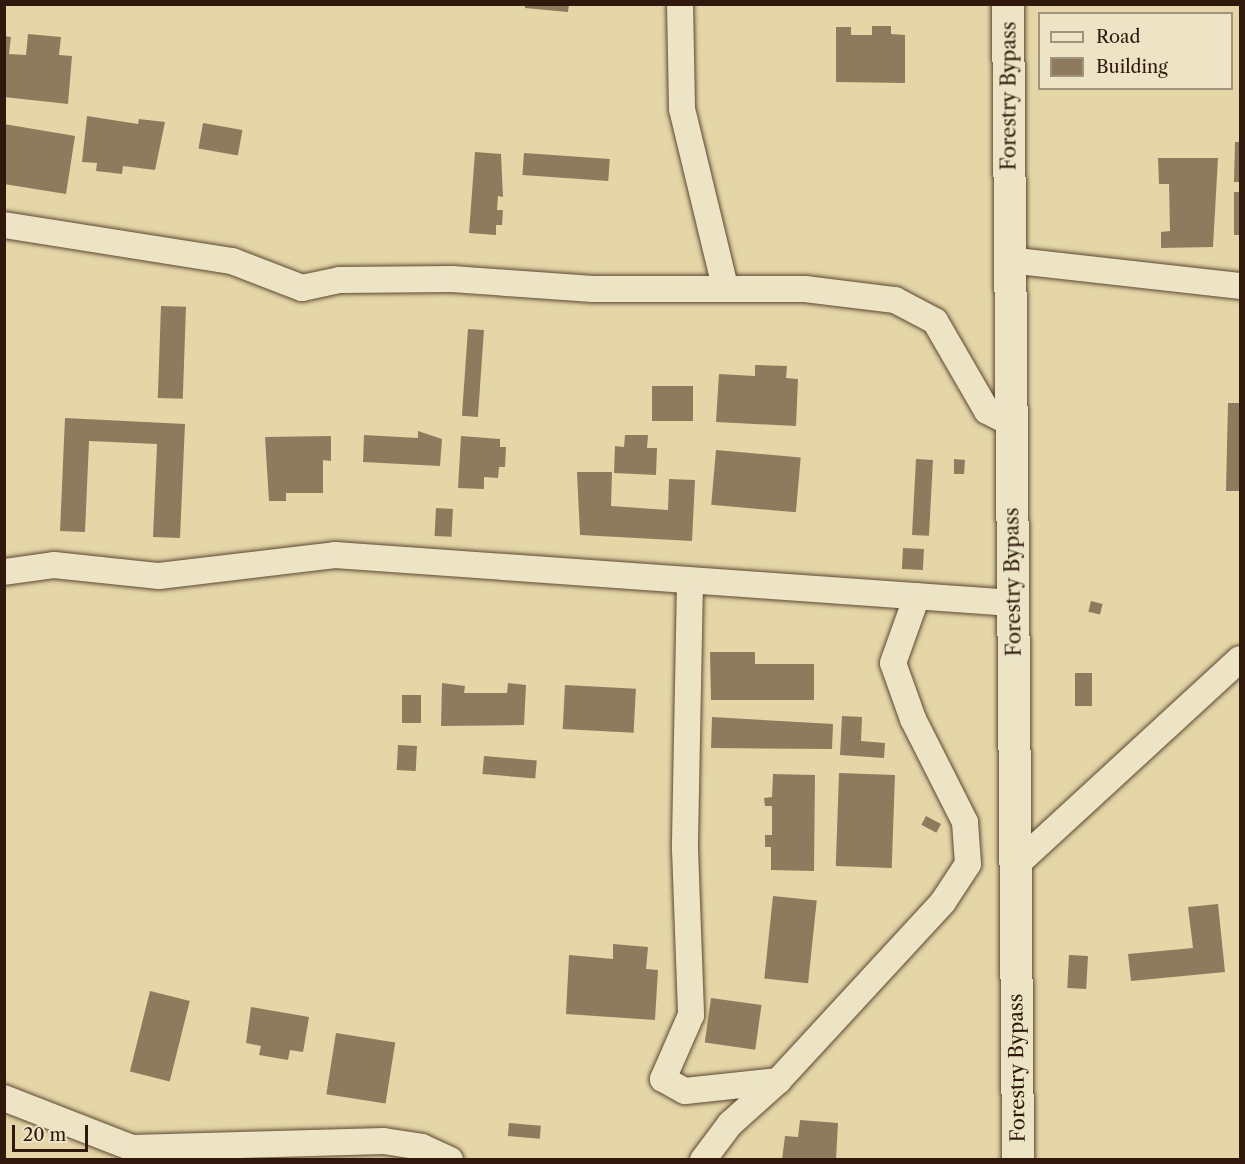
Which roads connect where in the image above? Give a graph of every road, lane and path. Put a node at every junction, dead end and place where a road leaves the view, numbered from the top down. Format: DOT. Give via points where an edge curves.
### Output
graph roads {
  1 [pos="680,4"];
  2 [pos="1008,4"];
  3 [pos="4,225"];
  4 [pos="1009,261"];
  5 [pos="1240,286"];
  6 [pos="725,287"];
  7 [pos="1011,423"];
  8 [pos="4,572"];
  9 [pos="690,581"];
  10 [pos="917,596"];
  11 [pos="1013,603"];
  12 [pos="1240,659"];
  13 [pos="1016,865"];
  14 [pos="778,1081"];
  15 [pos="4,1098"];
  16 [pos="704,1159"];
  17 [pos="450,1160"];
  18 [pos="1018,1160"];
  1 -- 6 [label="street" via="682,108"];
  2 -- 4 [label="street, Forestry Bypass"];
  3 -- 6 [label="street" via="232,261 302,288 339,280 440,279 593,289"];
  4 -- 5 [label="street"];
  4 -- 7 [label="street, Forestry Bypass"];
  6 -- 7 [label="street" via="895,300 935,321 987,411"];
  7 -- 11 [label="street, Forestry Bypass"];
  8 -- 9 [label="street" via="54,565 159,576 335,555"];
  9 -- 10 [label="street"];
  9 -- 14 [label="street" via="685,849 691,1015 663,1079 686,1090 702,1091"];
  10 -- 11 [label="street"];
  10 -- 14 [label="street" via="893,663 913,718 965,822 968,864 943,902"];
  11 -- 13 [label="street, Forestry Bypass"];
  12 -- 13 [label="street"];
  13 -- 18 [label="street, Forestry Bypass"];
  14 -- 16 [label="street" via="729,1124"];
  15 -- 17 [label="street" via="132,1148 384,1141 422,1147"];
}
